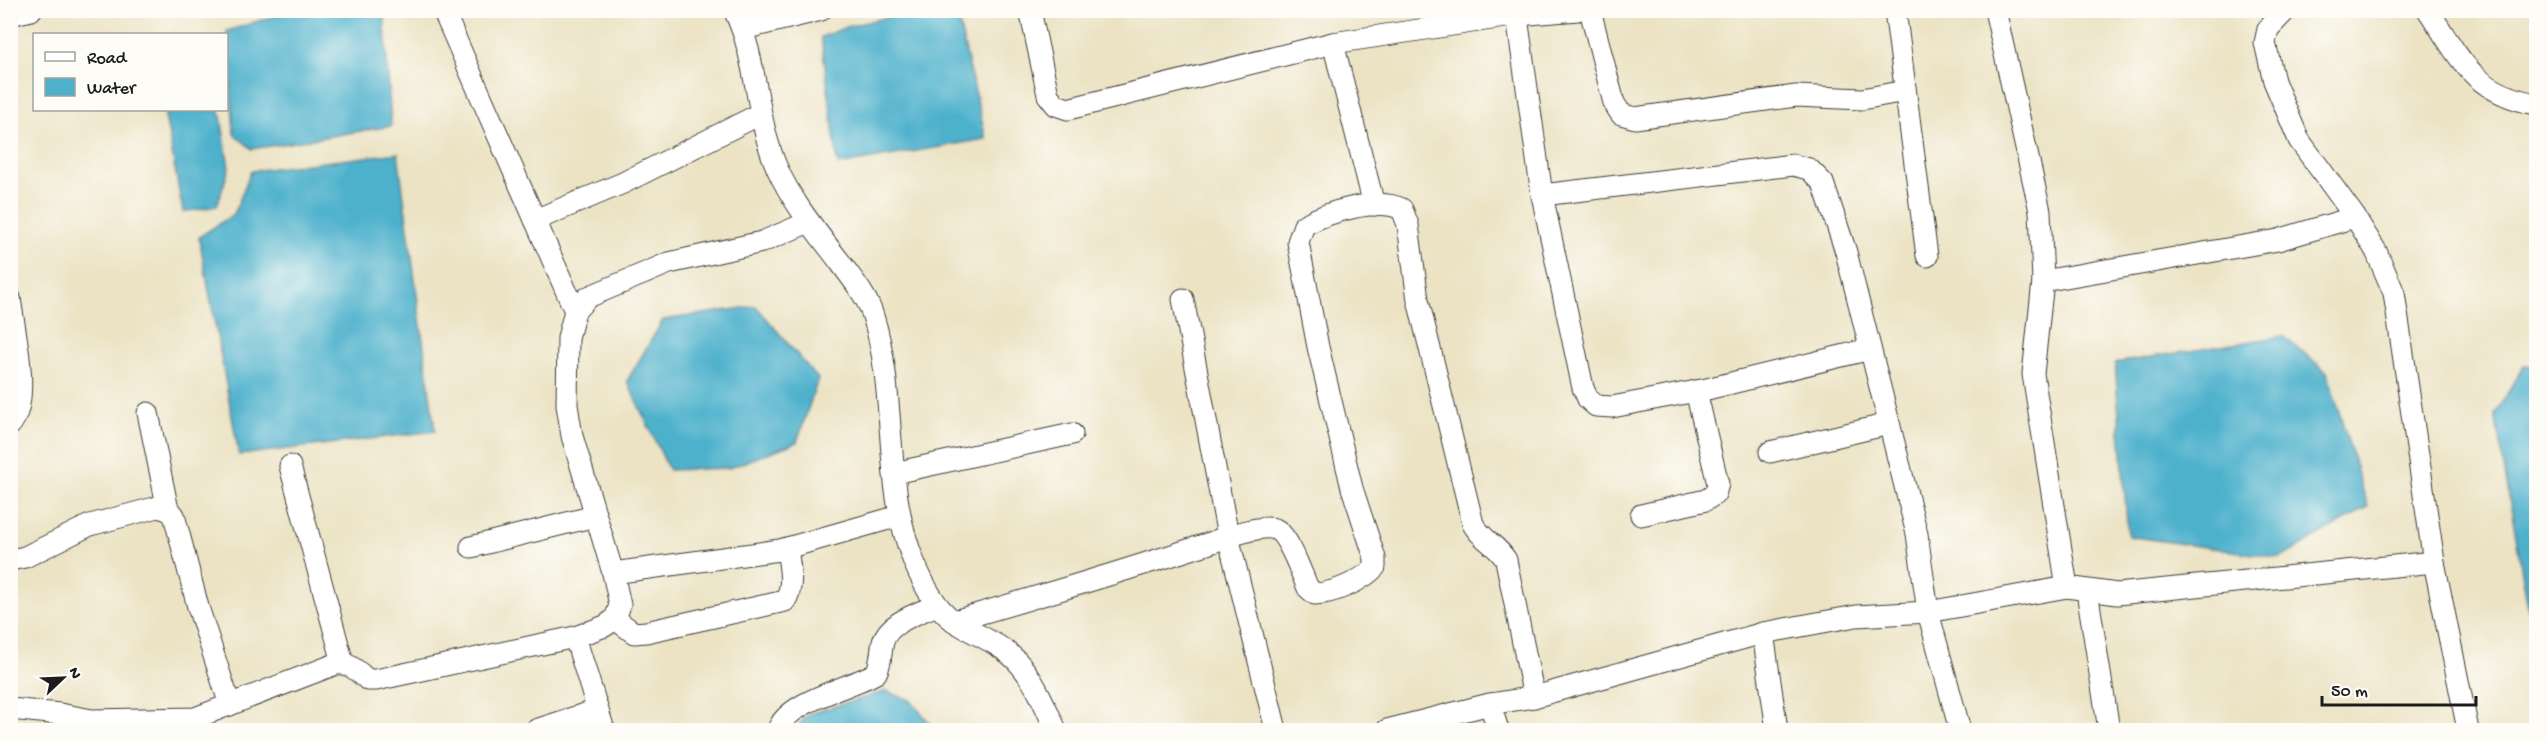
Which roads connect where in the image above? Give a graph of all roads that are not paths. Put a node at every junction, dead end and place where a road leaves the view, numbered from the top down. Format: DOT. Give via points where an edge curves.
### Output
graph roads {
  1 [pos="32,10"];
  2 [pos="443,10"];
  3 [pos="821,10"];
  4 [pos="1030,10"];
  5 [pos="1578,10"];
  6 [pos="1590,10"];
  7 [pos="1895,10"];
  8 [pos="1995,10"];
  9 [pos="2286,10"];
  10 [pos="2428,10"];
  11 [pos="1517,13"];
  12 [pos="10,15"];
  13 [pos="739,20"];
  14 [pos="2265,20"];
  15 [pos="1334,43"];
  16 [pos="1905,91"];
  17 [pos="2536,104"];
  18 [pos="760,114"];
  19 [pos="1542,195"];
  20 [pos="1374,205"];
  21 [pos="2355,217"];
  22 [pos="535,220"];
  23 [pos="809,222"];
  24 [pos="1927,256"];
  25 [pos="2043,281"];
  26 [pos="10,298"];
  27 [pos="1183,299"];
  28 [pos="575,311"];
  29 [pos="1870,349"];
  30 [pos="1696,391"];
  31 [pos="148,413"];
  32 [pos="1889,423"];
  33 [pos="10,425"];
  34 [pos="1072,434"];
  35 [pos="1770,452"];
  36 [pos="290,466"];
  37 [pos="894,473"];
  38 [pos="168,510"];
  39 [pos="1641,515"];
  40 [pos="595,516"];
  41 [pos="899,516"];
  42 [pos="1228,536"];
  43 [pos="471,547"];
  44 [pos="787,548"];
  45 [pos="10,560"];
  46 [pos="2434,562"];
  47 [pos="614,573"];
  48 [pos="2077,589"];
  49 [pos="936,605"];
  50 [pos="1928,612"];
  51 [pos="615,619"];
  52 [pos="954,621"];
  53 [pos="1763,633"];
  54 [pos="575,637"];
  55 [pos="344,663"];
  56 [pos="1534,697"];
  57 [pos="1490,704"];
  58 [pos="230,705"];
  59 [pos="10,709"];
  60 [pos="597,710"];
  61 [pos="212,722"];
  62 [pos="536,730"];
  63 [pos="604,730"];
  64 [pos="778,730"];
  65 [pos="1056,730"];
  66 [pos="1276,730"];
  67 [pos="1387,730"];
  68 [pos="1498,730"];
  69 [pos="1777,730"];
  70 [pos="1960,730"];
  71 [pos="2109,730"];
  72 [pos="2468,730"];
  1 -- 12 [label="street"];
  2 -- 22 [label="street"];
  3 -- 13 [label="street"];
  4 -- 15 [label="street" via="1048,95 1056,105 1068,109"];
  5 -- 11 [label="street"];
  6 -- 16 [label="street" via="1614,103 1621,114 1635,118 1796,96 1862,99"];
  7 -- 16 [label="street"];
  8 -- 25 [label="street" via="2038,200"];
  9 -- 14 [label="street"];
  10 -- 17 [label="street" via="2466,69 2488,89"];
  11 -- 15 [label="street"];
  11 -- 19 [label="street"];
  13 -- 18 [label="street"];
  14 -- 21 [label="street" via="2265,43 2274,81 2299,140"];
  15 -- 20 [label="street"];
  16 -- 24 [label="street"];
  18 -- 22 [label="street" via="623,183"];
  18 -- 23 [label="street" via="777,169"];
  19 -- 29 [label="street" via="1793,165 1809,169 1823,183 1846,252"];
  19 -- 30 [label="street" via="1588,399 1596,406 1612,407"];
  20 -- 42 [label="street" via="1321,216 1304,225 1298,242 1331,401 1375,567 1365,578 1315,594 1308,588 1283,535 1275,528"];
  20 -- 56 [label="street" via="1391,203 1402,209 1408,225 1418,300 1461,478 1478,533 1498,548 1506,560"];
  21 -- 25 [label="street" via="2278,240"];
  21 -- 46 [label="street" via="2376,251 2394,293"];
  22 -- 28 [label="street"];
  23 -- 28 [label="street" via="762,242 669,263 588,297"];
  23 -- 37 [label="street" via="854,281 873,315"];
  25 -- 48 [label="street" via="2033,374"];
  26 -- 33 [label="street" via="22,398 17,417"];
  27 -- 42 [label="street"];
  28 -- 40 [label="street" via="568,338 567,405 578,461"];
  29 -- 30 [label="street"];
  29 -- 32 [label="street"];
  30 -- 39 [label="street" via="1718,484 1715,494 1706,500"];
  31 -- 38 [label="street"];
  32 -- 35 [label="street"];
  32 -- 50 [label="street" via="1917,534"];
  34 -- 37 [label="street"];
  36 -- 55 [label="street"];
  37 -- 41 [label="street"];
  38 -- 45 [label="street" via="158,507 90,525 25,557"];
  38 -- 58 [label="street" via="174,515"];
  40 -- 43 [label="street"];
  40 -- 47 [label="street"];
  41 -- 44 [label="street"];
  41 -- 49 [label="street"];
  42 -- 52 [label="street" via="1083,585"];
  42 -- 66 [label="street"];
  44 -- 47 [label="street"];
  44 -- 51 [label="street" via="791,581 785,601 646,632 634,633"];
  46 -- 48 [label="street" via="2117,594"];
  46 -- 72 [label="street"];
  47 -- 51 [label="street" via="620,605"];
  48 -- 50 [label="street"];
  48 -- 71 [label="street"];
  49 -- 52 [label="street"];
  49 -- 64 [label="street" via="888,633 876,673 797,707 780,722"];
  50 -- 53 [label="street" via="1856,616"];
  50 -- 70 [label="street"];
  51 -- 54 [label="street"];
  52 -- 65 [label="street" via="1015,659 1034,683"];
  53 -- 56 [label="street"];
  53 -- 69 [label="street"];
  54 -- 55 [label="street" via="376,680 368,680"];
  54 -- 60 [label="street"];
  55 -- 58 [label="street"];
  56 -- 57 [label="street"];
  57 -- 67 [label="street"];
  57 -- 68 [label="street"];
  58 -- 61 [label="street"];
  59 -- 61 [label="street" via="103,720"];
  60 -- 62 [label="street"];
  60 -- 63 [label="street"];
}
